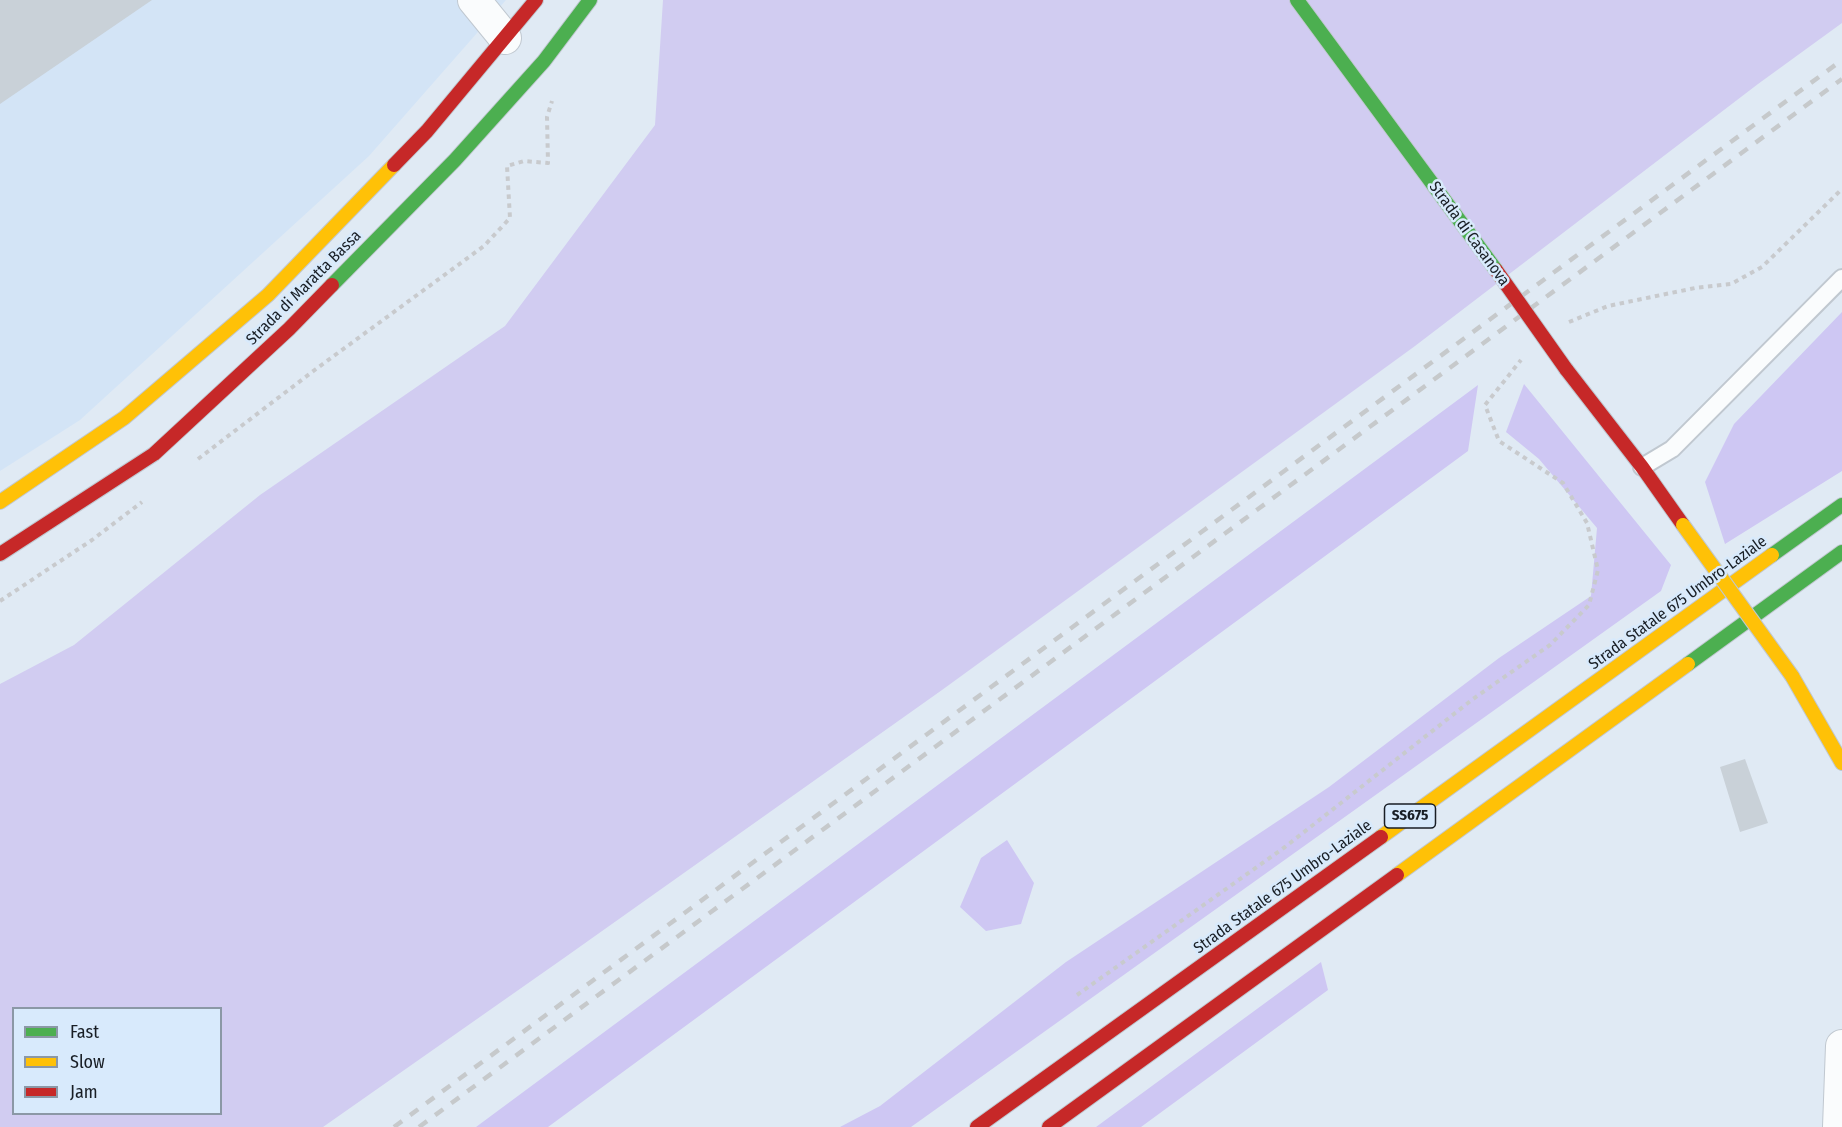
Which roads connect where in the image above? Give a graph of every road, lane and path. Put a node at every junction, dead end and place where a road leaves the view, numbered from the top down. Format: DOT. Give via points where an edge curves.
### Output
graph roads {
  1 [pos="474,0"];
  2 [pos="536,0"];
  3 [pos="591,0"];
  4 [pos="1297,0"];
  5 [pos="505,38"];
  6 [pos="552,98"];
  7 [pos="1842,189"];
  8 [pos="1842,278"];
  9 [pos="1564,324"];
  10 [pos="1521,359"];
  11 [pos="195,462"];
  12 [pos="1642,467"];
  13 [pos="148,498"];
  14 [pos="0,502"];
  15 [pos="1842,506"];
  16 [pos="1842,552"];
  17 [pos="0,554"];
  18 [pos="0,601"];
  19 [pos="1842,764"];
  20 [pos="1077,995"];
  21 [pos="1842,1046"];
  22 [pos="977,1127"];
  23 [pos="1049,1127"];
  24 [pos="1839,1127"];
  1 -- 5 [label="street"];
  2 -- 5 [label="main road, Strada di Maratta Bassa"];
  3 -- 17 [label="main road, Strada di Maratta Bassa" via="544,60 455,160 289,329 154,453"];
  4 -- 12 [label="main road, Strada di Casanova, bridge"];
  5 -- 14 [label="main road, Strada di Maratta Bassa" via="427,131 268,295 124,418"];
  6 -- 11 [label="path" via="547,117 548,163 524,161 507,166 510,218 484,246"];
  7 -- 9 [label="path" via="1762,267 1731,284 1608,306"];
  8 -- 12 [label="lane" via="1672,449"];
  10 -- 20 [label="path" via="1485,405 1499,441 1563,483 1587,523 1599,570 1589,605 1550,645 1473,699 1285,846"];
  12 -- 19 [label="main road, Strada di Casanova, bridge" via="1792,676"];
  13 -- 18 [label="path"];
  15 -- 22 [label="main road, Strada Statale 675 Umbro-Laziale / SS675"];
  16 -- 23 [label="main road, SS675"];
  21 -- 24 [label="street"];
}
